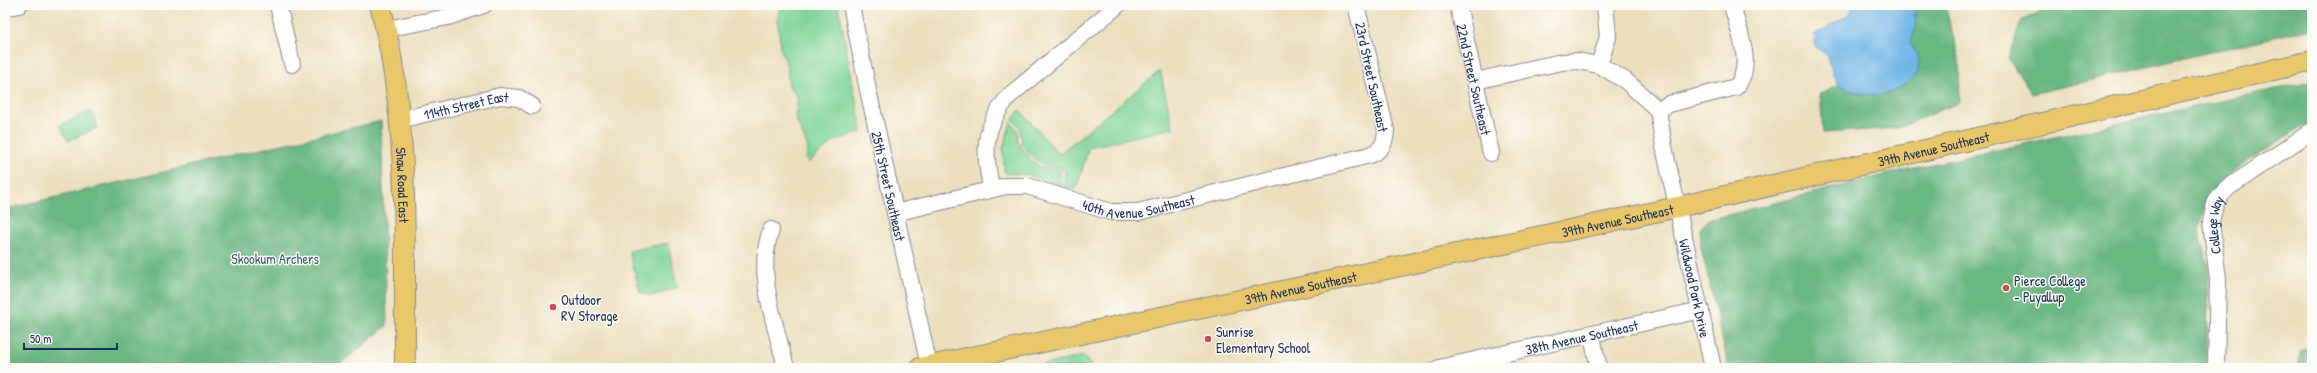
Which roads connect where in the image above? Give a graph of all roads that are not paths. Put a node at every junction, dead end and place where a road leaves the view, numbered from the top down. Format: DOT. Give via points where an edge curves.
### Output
graph roads {
  1 [pos="19,5"];
  2 [pos="278,5"];
  3 [pos="380,5"];
  4 [pos="484,5"];
  5 [pos="851,5"];
  6 [pos="1118,5"];
  7 [pos="1356,5"];
  8 [pos="1458,5"];
  9 [pos="1605,5"];
  10 [pos="1732,5"];
  11 [pos="5,8"];
  12 [pos="386,29"];
  13 [pos="2312,61"];
  14 [pos="292,64"];
  15 [pos="1599,65"];
  16 [pos="1475,80"];
  17 [pos="532,106"];
  18 [pos="1658,110"];
  19 [pos="399,120"];
  20 [pos="2312,131"];
  21 [pos="1382,149"];
  22 [pos="1491,153"];
  23 [pos="992,188"];
  24 [pos="1678,207"];
  25 [pos="895,213"];
  26 [pos="771,230"];
  27 [pos="1701,310"];
  28 [pos="1591,333"];
  29 [pos="925,367"];
  30 [pos="405,368"];
  31 [pos="786,368"];
  32 [pos="1438,368"];
  33 [pos="1599,368"];
  34 [pos="1713,368"];
  35 [pos="2216,368"];
  1 -- 11 [label="street"];
  2 -- 14 [label="street"];
  3 -- 12 [label="main road, Shaw Road East"];
  4 -- 12 [label="street" via="448,17"];
  5 -- 25 [label="street, 25th Street Southeast"];
  6 -- 23 [label="street" via="1009,96 998,110 991,124 985,154"];
  7 -- 21 [label="street, 23rd Street Southeast" via="1386,130"];
  8 -- 16 [label="street, 22nd Street Southeast"];
  9 -- 15 [label="street" via="1608,37"];
  10 -- 18 [label="street" via="1746,64 1745,73 1736,87 1669,104"];
  12 -- 19 [label="main road, Shaw Road East"];
  13 -- 24 [label="main road, 39th Avenue Southeast"];
  15 -- 16 [label="street" via="1577,61 1562,62"];
  15 -- 18 [label="street" via="1626,81"];
  16 -- 22 [label="street, 22nd Street Southeast"];
  17 -- 19 [label="street, 114th Street East" via="519,98 500,96"];
  18 -- 24 [label="street, Wildwood Park Drive"];
  19 -- 30 [label="main road, Shaw Road East" via="403,164"];
  20 -- 35 [label="street, College Way" via="2229,187 2214,204 2211,222 2218,278"];
  21 -- 23 [label="street, 40th Avenue Southeast" via="1370,155 1131,212 1111,212 1027,186"];
  23 -- 25 [label="street, 40th Avenue Southeast"];
  24 -- 27 [label="street, Wildwood Park Drive"];
  24 -- 29 [label="main road, 39th Avenue Southeast"];
  25 -- 29 [label="street, 25th Street Southeast"];
  26 -- 31 [label="street" via="764,269"];
  27 -- 28 [label="street, 38th Avenue Southeast"];
  27 -- 34 [label="street, Wildwood Park Drive"];
  28 -- 32 [label="street, 38th Avenue Southeast"];
  28 -- 33 [label="street"];
}
